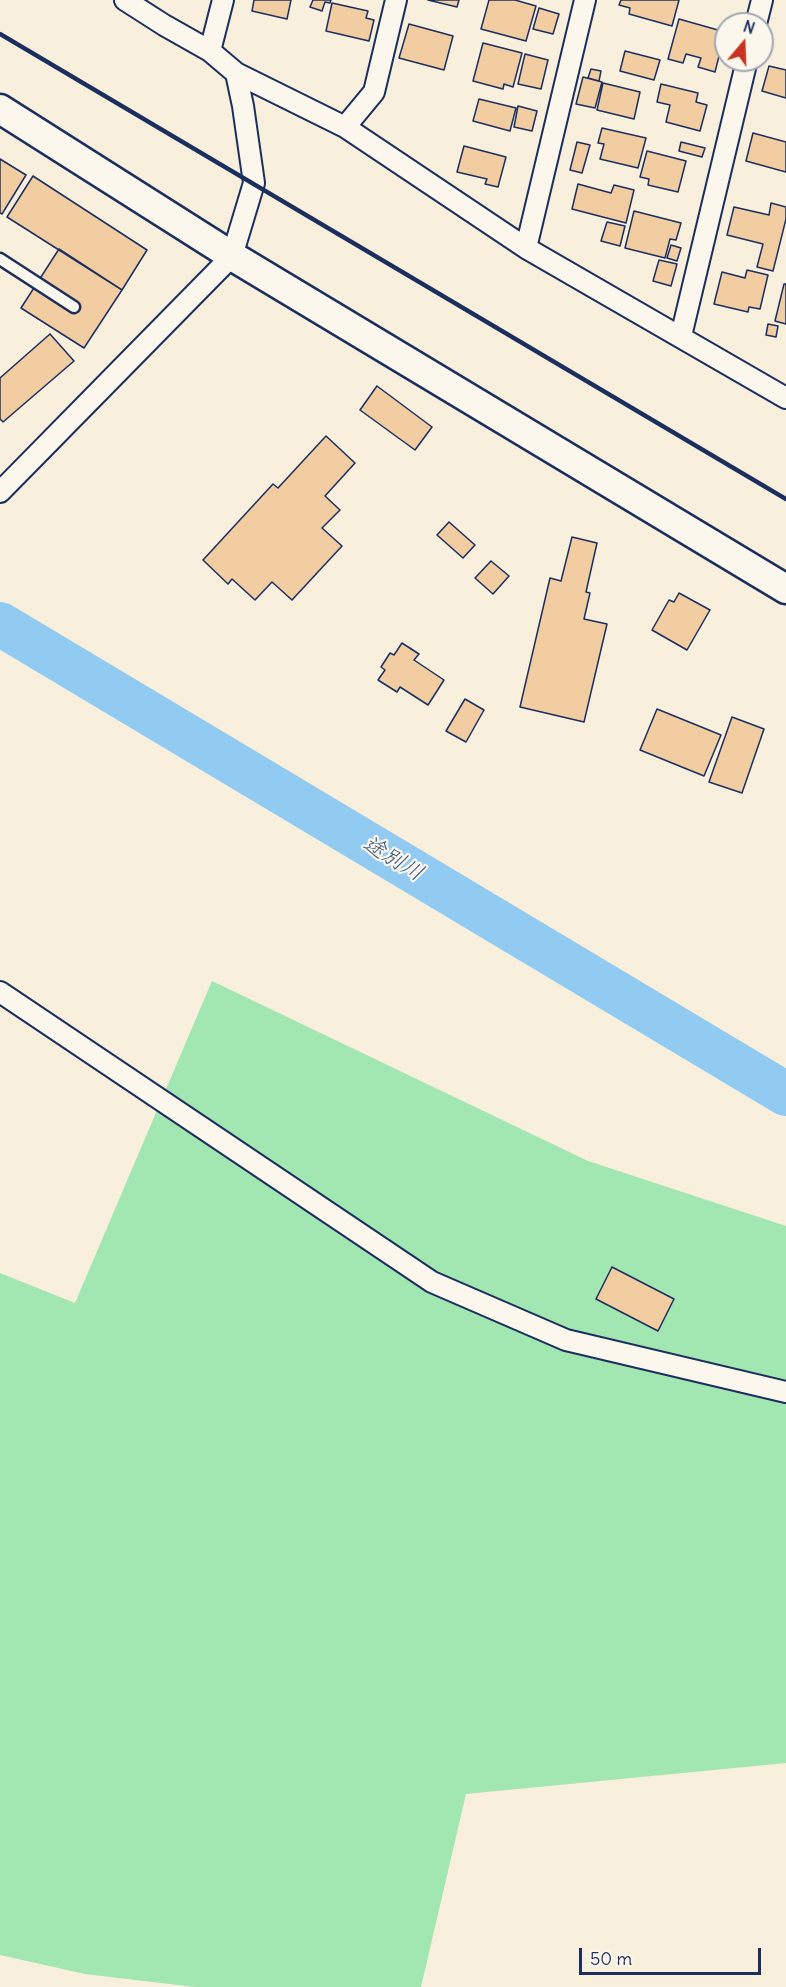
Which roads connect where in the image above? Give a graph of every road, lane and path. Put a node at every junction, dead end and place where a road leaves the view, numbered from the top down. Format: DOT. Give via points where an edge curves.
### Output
graph roads {
  1 [pos="125,0"];
  2 [pos="223,0"];
  3 [pos="396,0"];
  4 [pos="585,0"];
  5 [pos="210,51"];
  6 [pos="744,72"];
  7 [pos="236,73"];
  8 [pos="0,109"];
  9 [pos="345,128"];
  10 [pos="526,248"];
  11 [pos="232,256"];
  12 [pos="0,259"];
  13 [pos="74,307"];
  14 [pos="681,336"];
  15 [pos="786,398"];
  16 [pos="0,492"];
  17 [pos="786,589"];
  18 [pos="0,992"];
  19 [pos="786,1392"];
  1 -- 5 [label="street"];
  2 -- 5 [label="street"];
  3 -- 9 [label="street" via="374,92"];
  4 -- 10 [label="street"];
  5 -- 7 [label="street"];
  6 -- 14 [label="street"];
  7 -- 9 [label="street"];
  7 -- 11 [label="street" via="254,183"];
  8 -- 11 [label="street"];
  9 -- 10 [label="street"];
  10 -- 14 [label="street"];
  11 -- 16 [label="street"];
  11 -- 17 [label="street"];
  12 -- 13 [label="lane"];
  14 -- 15 [label="street"];
  18 -- 19 [label="street" via="432,1281 566,1340"];
}
